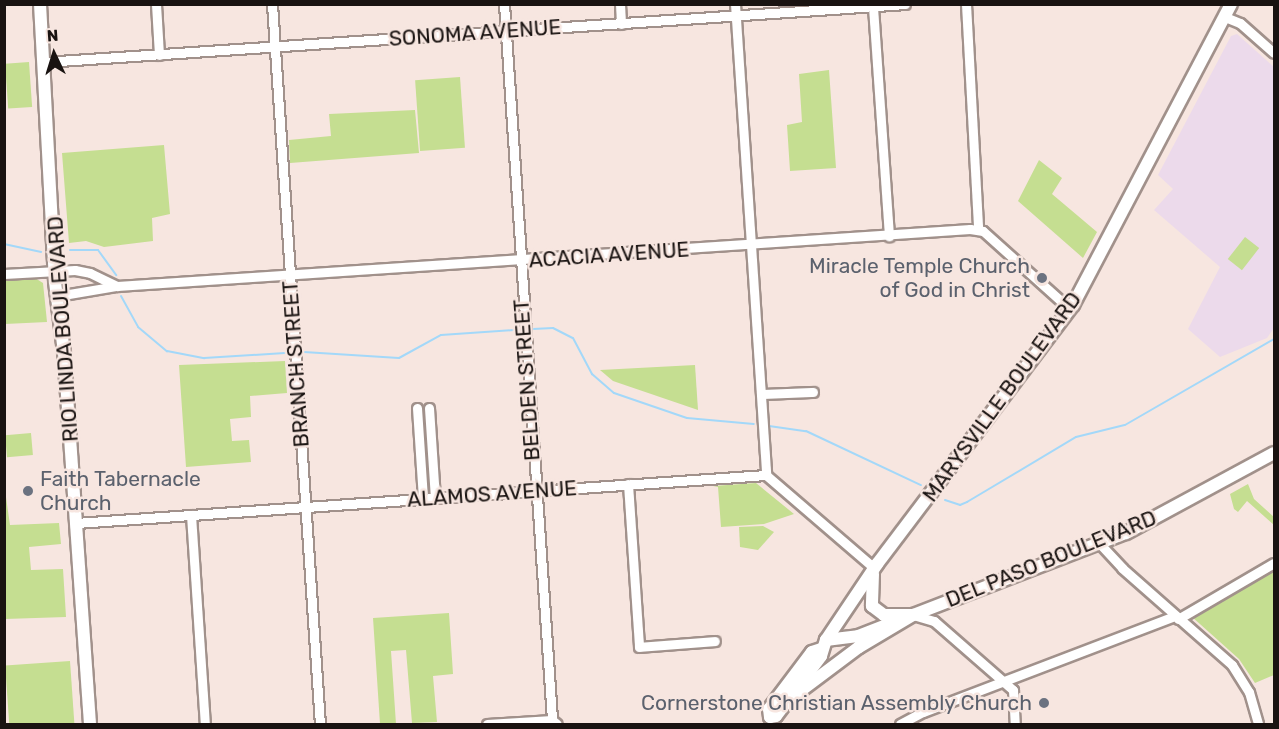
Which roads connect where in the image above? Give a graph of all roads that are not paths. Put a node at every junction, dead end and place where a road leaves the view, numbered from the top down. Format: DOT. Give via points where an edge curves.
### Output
graph roads {
  1 [pos="40,4"];
  2 [pos="156,4"];
  3 [pos="272,4"];
  4 [pos="504,4"];
  5 [pos="620,4"];
  6 [pos="735,4"];
  7 [pos="905,4"];
  8 [pos="966,4"];
  9 [pos="1231,4"];
  10 [pos="852,6"];
  11 [pos="873,7"];
  12 [pos="736,16"];
  13 [pos="1225,16"];
  14 [pos="621,24"];
  15 [pos="506,31"];
  16 [pos="275,47"];
  17 [pos="1275,53"];
  18 [pos="159,55"];
  19 [pos="44,62"];
  20 [pos="978,229"];
  21 [pos="889,236"];
  22 [pos="749,245"];
  23 [pos="519,261"];
  24 [pos="57,271"];
  25 [pos="4,274"];
  26 [pos="291,277"];
  27 [pos="117,286"];
  28 [pos="57,296"];
  29 [pos="1073,305"];
  30 [pos="813,392"];
  31 [pos="761,394"];
  32 [pos="417,408"];
  33 [pos="429,408"];
  34 [pos="418,420"];
  35 [pos="430,420"];
  36 [pos="1275,453"];
  37 [pos="766,475"];
  38 [pos="628,484"];
  39 [pos="534,491"];
  40 [pos="423,498"];
  41 [pos="435,498"];
  42 [pos="304,506"];
  43 [pos="191,515"];
  44 [pos="76,523"];
  45 [pos="1100,544"];
  46 [pos="1275,563"];
  47 [pos="874,568"];
  48 [pos="913,615"];
  49 [pos="1177,617"];
  50 [pos="715,641"];
  51 [pos="824,644"];
  52 [pos="859,647"];
  53 [pos="1003,681"];
  54 [pos="785,705"];
  55 [pos="767,721"];
  56 [pos="555,722"];
  57 [pos="90,724"];
  58 [pos="205,724"];
  59 [pos="320,724"];
  60 [pos="488,724"];
  61 [pos="900,724"];
  62 [pos="1015,724"];
  63 [pos="1258,724"];
  1 -- 19 [label="main road, RIO LINDA BOULEVARD"];
  2 -- 18 [label="street"];
  3 -- 16 [label="street, BRANCH STREET"];
  4 -- 15 [label="street, BELDEN STREET"];
  5 -- 14 [label="street"];
  6 -- 12 [label="street"];
  7 -- 11 [label="street, SONOMA AVENUE"];
  8 -- 20 [label="street"];
  9 -- 13 [label="main road, MARYSVILLE BOULEVARD"];
  10 -- 11 [label="street, SONOMA AVENUE"];
  10 -- 12 [label="street, SONOMA AVENUE"];
  11 -- 21 [label="street"];
  12 -- 14 [label="street, SONOMA AVENUE"];
  12 -- 22 [label="street"];
  13 -- 17 [label="street" via="1240,23"];
  13 -- 29 [label="main road, MARYSVILLE BOULEVARD"];
  14 -- 15 [label="street, SONOMA AVENUE"];
  15 -- 16 [label="street, SONOMA AVENUE"];
  15 -- 23 [label="street, BELDEN STREET"];
  16 -- 18 [label="street, SONOMA AVENUE"];
  16 -- 26 [label="street, BRANCH STREET"];
  18 -- 19 [label="street, SONOMA AVENUE"];
  19 -- 24 [label="main road, RIO LINDA BOULEVARD"];
  20 -- 21 [label="street, ACACIA AVENUE"];
  20 -- 29 [label="street" via="1060,300"];
  21 -- 22 [label="street, ACACIA AVENUE"];
  22 -- 23 [label="street, ACACIA AVENUE"];
  22 -- 31 [label="street"];
  23 -- 26 [label="street, ACACIA AVENUE"];
  23 -- 39 [label="street, BELDEN STREET"];
  24 -- 25 [label="street, ACACIA AVENUE"];
  24 -- 27 [label="street, ACACIA AVENUE" via="90,273"];
  24 -- 28 [label="main road, RIO LINDA BOULEVARD"];
  26 -- 27 [label="street, ACACIA AVENUE"];
  26 -- 42 [label="street, BRANCH STREET"];
  27 -- 28 [label="street, ACACIA AVENUE"];
  28 -- 44 [label="main road, RIO LINDA BOULEVARD"];
  29 -- 47 [label="main road, MARYSVILLE BOULEVARD"];
  30 -- 31 [label="street"];
  31 -- 37 [label="street"];
  32 -- 34 [label="street"];
  33 -- 35 [label="street"];
  34 -- 35 [label="street"];
  34 -- 40 [label="street"];
  35 -- 41 [label="street"];
  36 -- 45 [label="main road, DEL PASO BOULEVARD" via="1177,508"];
  37 -- 38 [label="street, ALAMOS AVENUE"];
  37 -- 47 [label="street"];
  38 -- 39 [label="street, ALAMOS AVENUE"];
  38 -- 50 [label="street" via="639,647"];
  39 -- 41 [label="street, ALAMOS AVENUE"];
  39 -- 56 [label="street, BELDEN STREET"];
  40 -- 41 [label="street, ALAMOS AVENUE"];
  40 -- 42 [label="street, ALAMOS AVENUE"];
  42 -- 43 [label="street, ALAMOS AVENUE"];
  42 -- 59 [label="street, BRANCH STREET"];
  43 -- 44 [label="street, ALAMOS AVENUE"];
  43 -- 58 [label="street"];
  44 -- 57 [label="main road, RIO LINDA BOULEVARD"];
  45 -- 48 [label="main road, DEL PASO BOULEVARD"];
  45 -- 49 [label="street"];
  46 -- 49 [label="street"];
  47 -- 48 [label="main road" via="869,592 872,606 884,615"];
  47 -- 51 [label="main road, MARYSVILLE BOULEVARD"];
  48 -- 51 [label="main road"];
  48 -- 52 [label="main road, DEL PASO BOULEVARD"];
  48 -- 53 [label="street" via="934,621"];
  49 -- 53 [label="street"];
  49 -- 63 [label="street" via="1237,671 1249,692"];
  51 -- 52 [label="main road"];
  51 -- 54 [label="main road, MARYSVILLE BOULEVARD" via="821,656"];
  51 -- 55 [label="main road, MARYSVILLE BOULEVARD" via="812,652 769,709"];
  52 -- 54 [label="main road, DEL PASO BOULEVARD"];
  53 -- 61 [label="street"];
  53 -- 62 [label="street" via="1013,690"];
  54 -- 55 [label="main road, MARYSVILLE BOULEVARD"];
  56 -- 60 [label="street"];
}
